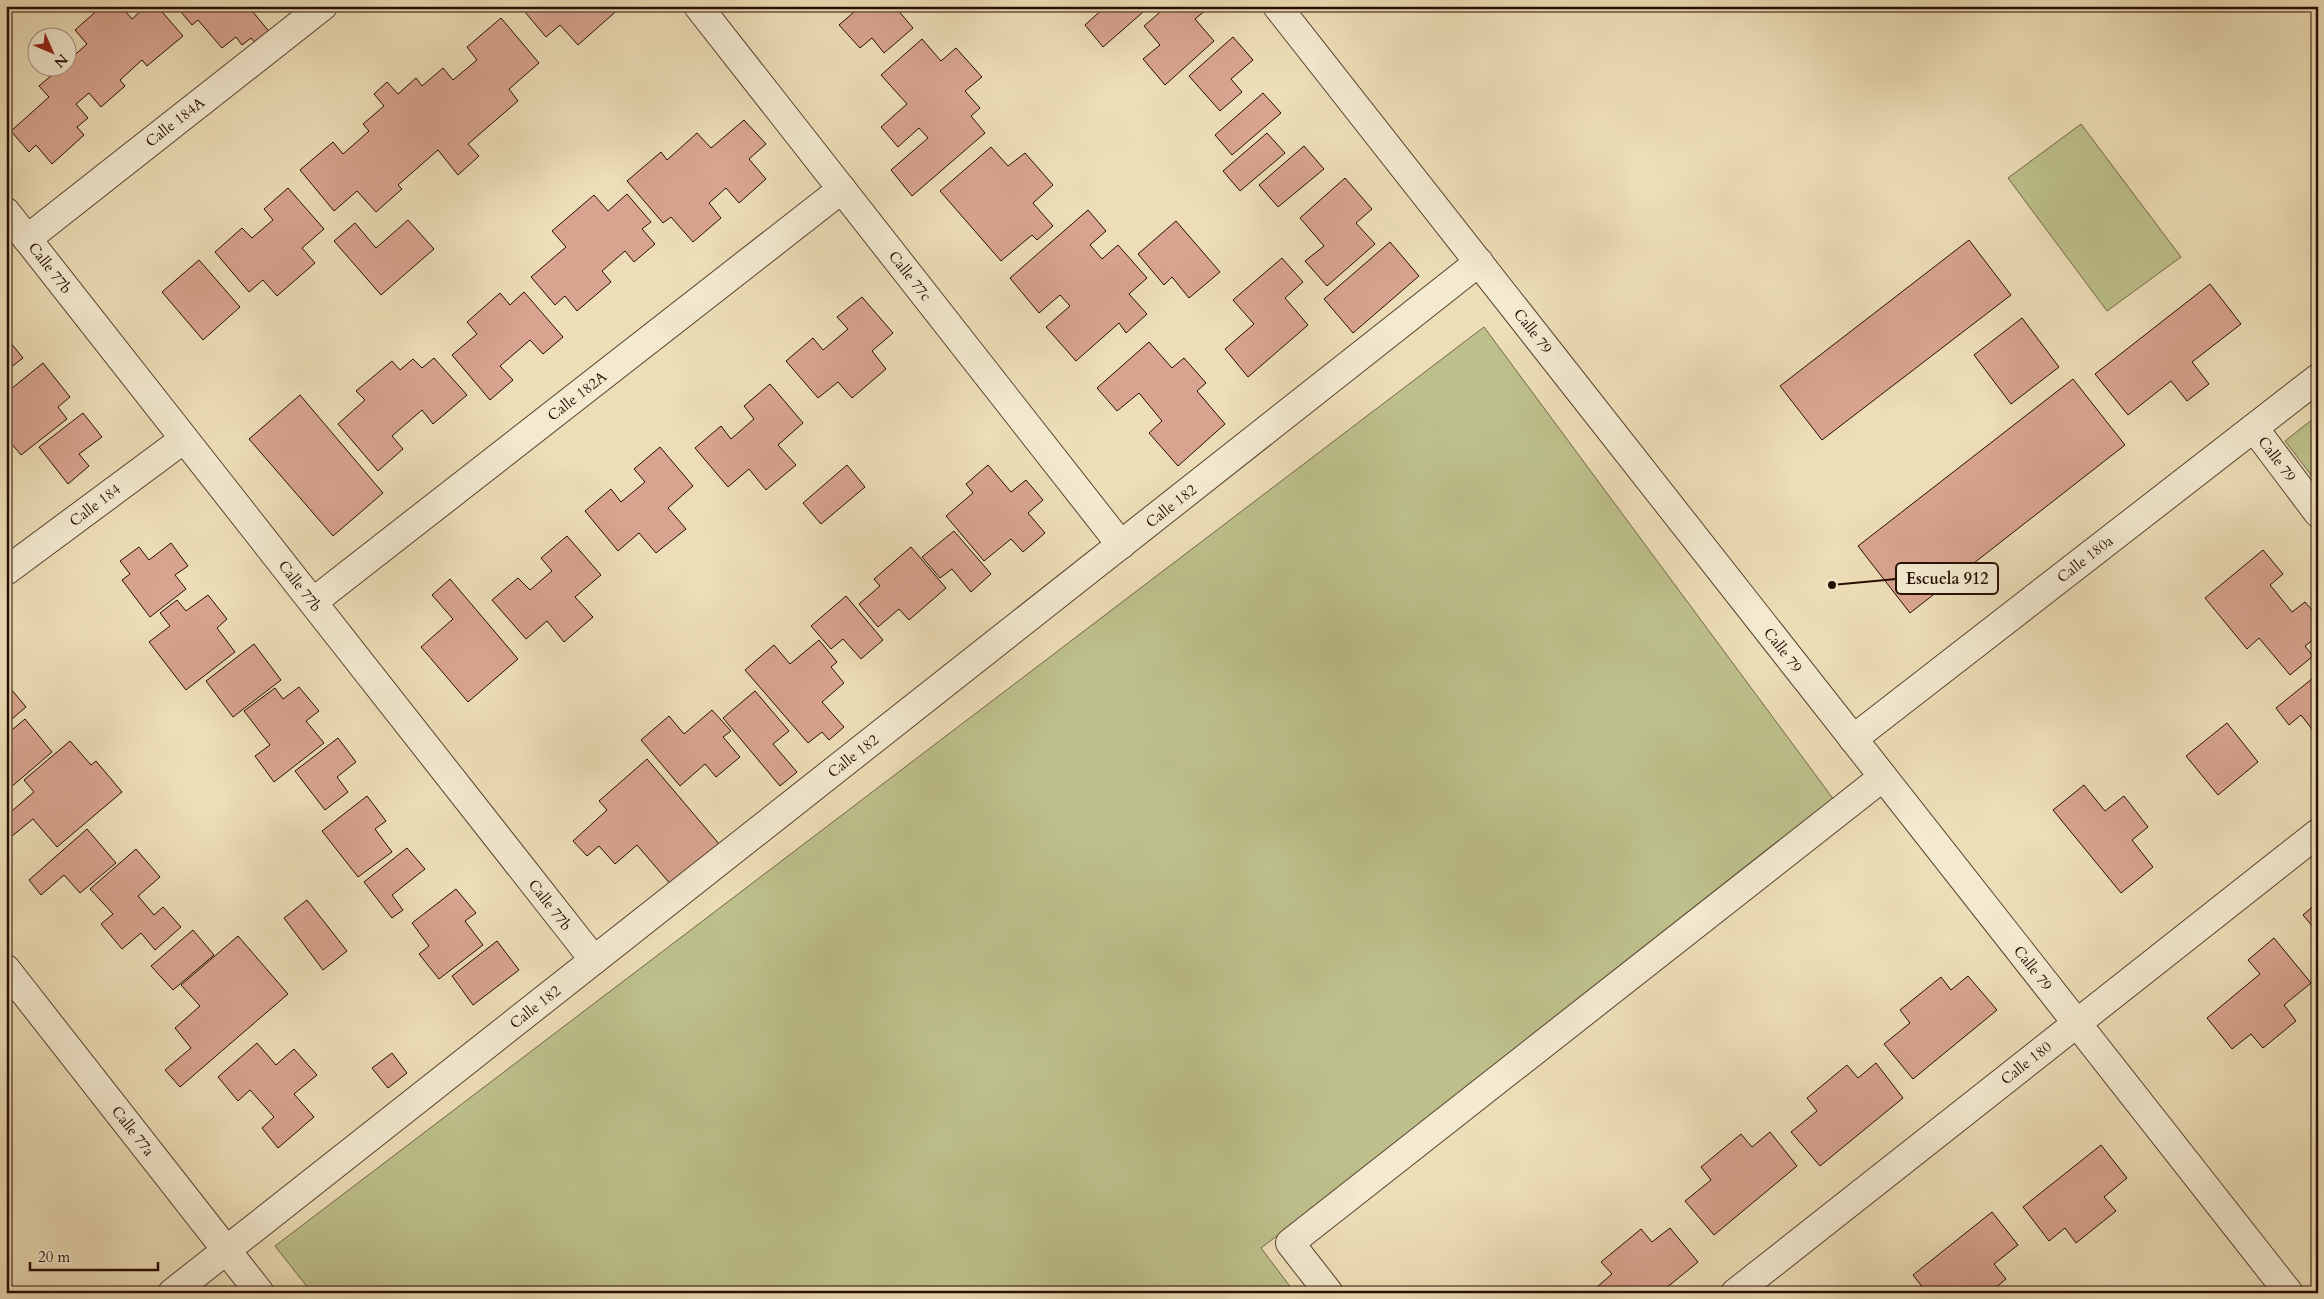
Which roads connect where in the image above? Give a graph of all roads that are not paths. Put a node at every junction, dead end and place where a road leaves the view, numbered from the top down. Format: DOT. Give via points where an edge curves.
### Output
graph roads {
  1 [pos="324,6"];
  2 [pos="1277,6"];
  3 [pos="711,11"];
  4 [pos="842,189"];
  5 [pos="6,212"];
  6 [pos="27,239"];
  7 [pos="1479,262"];
  8 [pos="2318,378"];
  9 [pos="2254,428"];
  10 [pos="184,439"];
  11 [pos="2318,514"];
  12 [pos="1122,545"];
  13 [pos="6,571"];
  14 [pos="313,602"];
  15 [pos="1853,739"];
  16 [pos="1883,778"];
  17 [pos="2318,834"];
  18 [pos="594,960"];
  19 [pos="6,969"];
  20 [pos="2077,1023"];
  21 [pos="226,1250"];
  22 [pos="172,1293"];
  23 [pos="260,1293"];
  24 [pos="1329,1293"];
  25 [pos="1735,1293"];
  26 [pos="2289,1293"];
  1 -- 6 [label="street, Calle 184A"];
  2 -- 7 [label="street, Calle 79"];
  3 -- 4 [label="street, Calle 77c"];
  4 -- 12 [label="street, Calle 77c"];
  4 -- 14 [label="street, Calle 182A"];
  5 -- 6 [label="street, Calle 77b"];
  6 -- 10 [label="street, Calle 77b"];
  7 -- 12 [label="street, Calle 182"];
  7 -- 15 [label="street, Calle 79"];
  8 -- 9 [label="street, Calle 180a"];
  9 -- 11 [label="street, Calle 79"];
  9 -- 15 [label="street, Calle 180a"];
  10 -- 13 [label="street, Calle 184"];
  10 -- 14 [label="street, Calle 77b"];
  12 -- 18 [label="street, Calle 182"];
  14 -- 18 [label="street, Calle 77b"];
  15 -- 16 [label="street, Calle 79"];
  16 -- 20 [label="street, Calle 79"];
  16 -- 24 [label="street" via="1290,1243"];
  17 -- 20 [label="street, Calle 180"];
  18 -- 21 [label="street, Calle 182"];
  19 -- 21 [label="street, Calle 77a"];
  20 -- 25 [label="street, Calle 180"];
  20 -- 26 [label="street, Calle 79"];
  21 -- 22 [label="street"];
  21 -- 23 [label="street, Calle 77a"];
}
